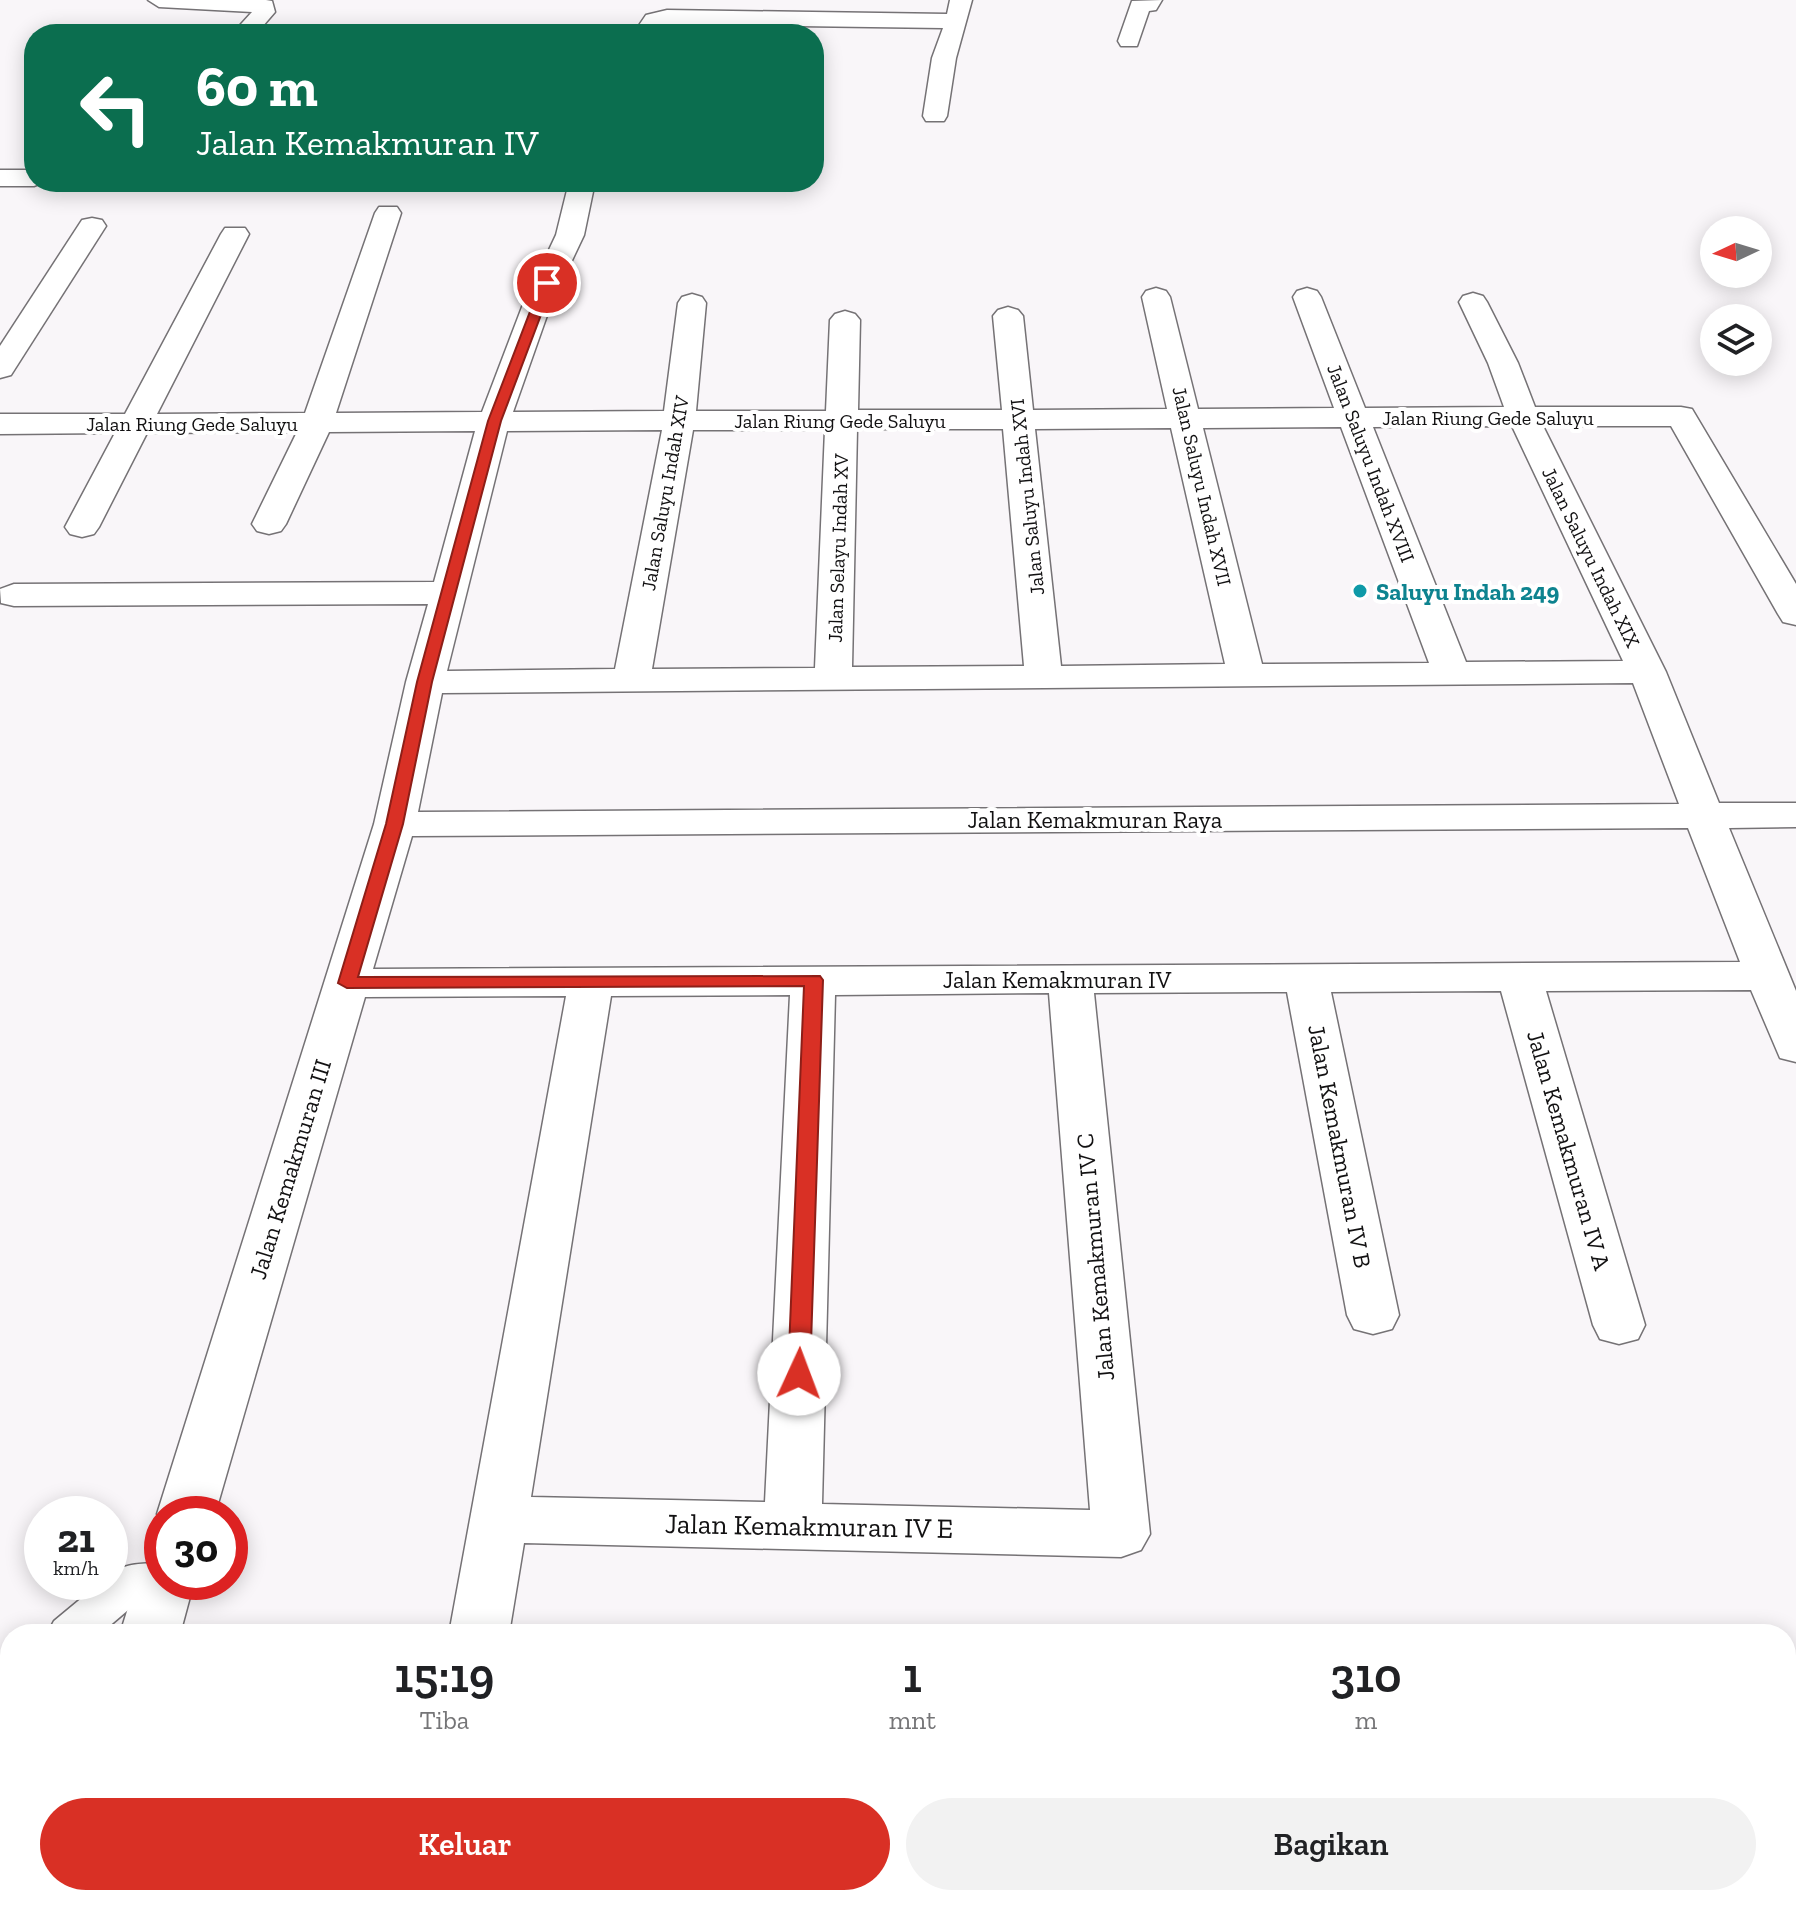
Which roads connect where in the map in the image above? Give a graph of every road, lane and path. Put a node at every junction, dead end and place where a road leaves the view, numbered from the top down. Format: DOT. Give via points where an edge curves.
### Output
graph roads {
  1 [pos="159,0"];
  2 [pos="1151,0"];
  3 [pos="670,9"];
  4 [pos="958,10"];
  5 [pos="253,24"];
  6 [pos="651,24"];
  7 [pos="1129,41"];
  8 [pos="935,116"];
  9 [pos="0,178"];
  10 [pos="24,178"];
  11 [pos="580,192"];
  12 [pos="388,213"];
  13 [pos="92,226"];
  14 [pos="235,234"];
  15 [pos="1156,297"];
  16 [pos="1307,297"];
  17 [pos="1473,302"];
  18 [pos="692,303"];
  19 [pos="1008,316"];
  20 [pos="845,320"];
  21 [pos="0,369"];
  22 [pos="1523,417"];
  23 [pos="1354,419"];
  24 [pos="843,420"];
  25 [pos="1187,420"];
  26 [pos="494,421"];
  27 [pos="1019,421"];
  28 [pos="679,422"];
  29 [pos="317,423"];
  30 [pos="0,424"];
  31 [pos="135,425"];
  32 [pos="269,524"];
  33 [pos="82,527"];
  34 [pos="448,593"];
  35 [pos="14,595"];
  36 [pos="1796,614"];
  37 [pos="1647,672"];
  38 [pos="1452,674"];
  39 [pos="1246,676"];
  40 [pos="1044,678"];
  41 [pos="833,680"];
  42 [pos="425,682"];
  43 [pos="631,682"];
  44 [pos="1796,815"];
  45 [pos="1702,816"];
  46 [pos="395,824"];
  47 [pos="1519,976"];
  48 [pos="1768,976"];
  49 [pos="1306,977"];
  50 [pos="1070,979"];
  51 [pos="813,980"];
  52 [pos="591,981"];
  53 [pos="347,983"];
  54 [pos="1796,1047"];
  55 [pos="1373,1315"];
  56 [pos="1619,1325"];
  57 [pos="191,1496"];
  58 [pos="497,1519"];
  59 [pos="793,1525"];
  60 [pos="1121,1534"];
  61 [pos="144,1582"];
  62 [pos="159,1600"];
  63 [pos="81,1624"];
  64 [pos="153,1624"];
  65 [pos="481,1624"];
  1 -- 5 [label="street" via="258,5 264,12"];
  2 -- 7 [label="street" via="1140,6"];
  3 -- 4 [label="street"];
  3 -- 6 [label="street"];
  4 -- 8 [label="street"];
  9 -- 10 [label="street"];
  11 -- 26 [label="street, Jalan Kemakmuran III" via="570,235 536,307"];
  12 -- 29 [label="street"];
  13 -- 21 [label="street"];
  14 -- 31 [label="street"];
  15 -- 25 [label="street, Jalan Saluyu Indah XVII"];
  16 -- 23 [label="street, Jalan Saluyu Indah XVIII"];
  17 -- 22 [label="street, Jalan Saluyu Indah XIX"];
  18 -- 28 [label="street, Jalan Saluyu Indah XIV"];
  19 -- 27 [label="street, Jalan Saluyu Indah XVI"];
  20 -- 24 [label="street, Jalan Selayu Indah XV"];
  22 -- 23 [label="street, Jalan Riung Gede Saluyu"];
  22 -- 36 [label="street, Jalan Riung Gede Saluyu" via="1681,416"];
  22 -- 37 [label="street, Jalan Saluyu Indah XIX"];
  23 -- 25 [label="street, Jalan Riung Gede Saluyu"];
  23 -- 38 [label="street, Jalan Saluyu Indah XVIII"];
  24 -- 27 [label="street, Jalan Riung Gede Saluyu"];
  24 -- 28 [label="street, Jalan Riung Gede Saluyu"];
  24 -- 41 [label="street, Jalan Selayu Indah XV"];
  25 -- 27 [label="street, Jalan Riung Gede Saluyu"];
  25 -- 39 [label="street, Jalan Saluyu Indah XVII"];
  26 -- 28 [label="street, Jalan Riung Gede Saluyu"];
  26 -- 29 [label="street, Jalan Riung Gede Saluyu"];
  26 -- 34 [label="street, Jalan Kemakmuran III"];
  27 -- 40 [label="street, Jalan Saluyu Indah XVI"];
  28 -- 43 [label="street, Jalan Saluyu Indah XIV"];
  29 -- 31 [label="street, Jalan Riung Gede Saluyu"];
  29 -- 32 [label="street"];
  30 -- 31 [label="street, Jalan Riung Gede Saluyu"];
  31 -- 33 [label="street"];
  34 -- 35 [label="street"];
  34 -- 42 [label="street, Jalan Kemakmuran III"];
  37 -- 38 [label="street"];
  37 -- 45 [label="street, Jalan Saluyu Indah XIX"];
  38 -- 39 [label="street"];
  39 -- 40 [label="street"];
  40 -- 41 [label="street"];
  41 -- 43 [label="street"];
  42 -- 43 [label="street"];
  42 -- 46 [label="street, Jalan Kemakmuran III"];
  44 -- 45 [label="street, Jalan Kemakmuran Raya"];
  45 -- 46 [label="street, Jalan Kemakmuran Raya"];
  45 -- 48 [label="street, Jalan Saluyu Indah XIX"];
  46 -- 53 [label="street, Jalan Kemakmuran III"];
  47 -- 48 [label="street, Jalan Kemakmuran IV"];
  47 -- 49 [label="street, Jalan Kemakmuran IV"];
  47 -- 56 [label="street, Jalan Kemakmuran IV A"];
  48 -- 54 [label="street, Jalan Saluyu Indah XIX"];
  49 -- 50 [label="street, Jalan Kemakmuran IV"];
  49 -- 55 [label="street, Jalan Kemakmuran IV B"];
  50 -- 51 [label="street, Jalan Kemakmuran IV"];
  50 -- 60 [label="street, Jalan Kemakmuran IV C"];
  51 -- 52 [label="street, Jalan Kemakmuran IV"];
  51 -- 59 [label="street"];
  52 -- 53 [label="street, Jalan Kemakmuran IV"];
  52 -- 58 [label="street"];
  53 -- 57 [label="street, Jalan Kemakmuran III"];
  58 -- 59 [label="street, Jalan Kemakmuran IV E"];
  58 -- 65 [label="street"];
  59 -- 60 [label="street, Jalan Kemakmuran IV E"];
  61 -- 63 [label="lane" via="131,1582"];
  62 -- 64 [label="street"];
}
